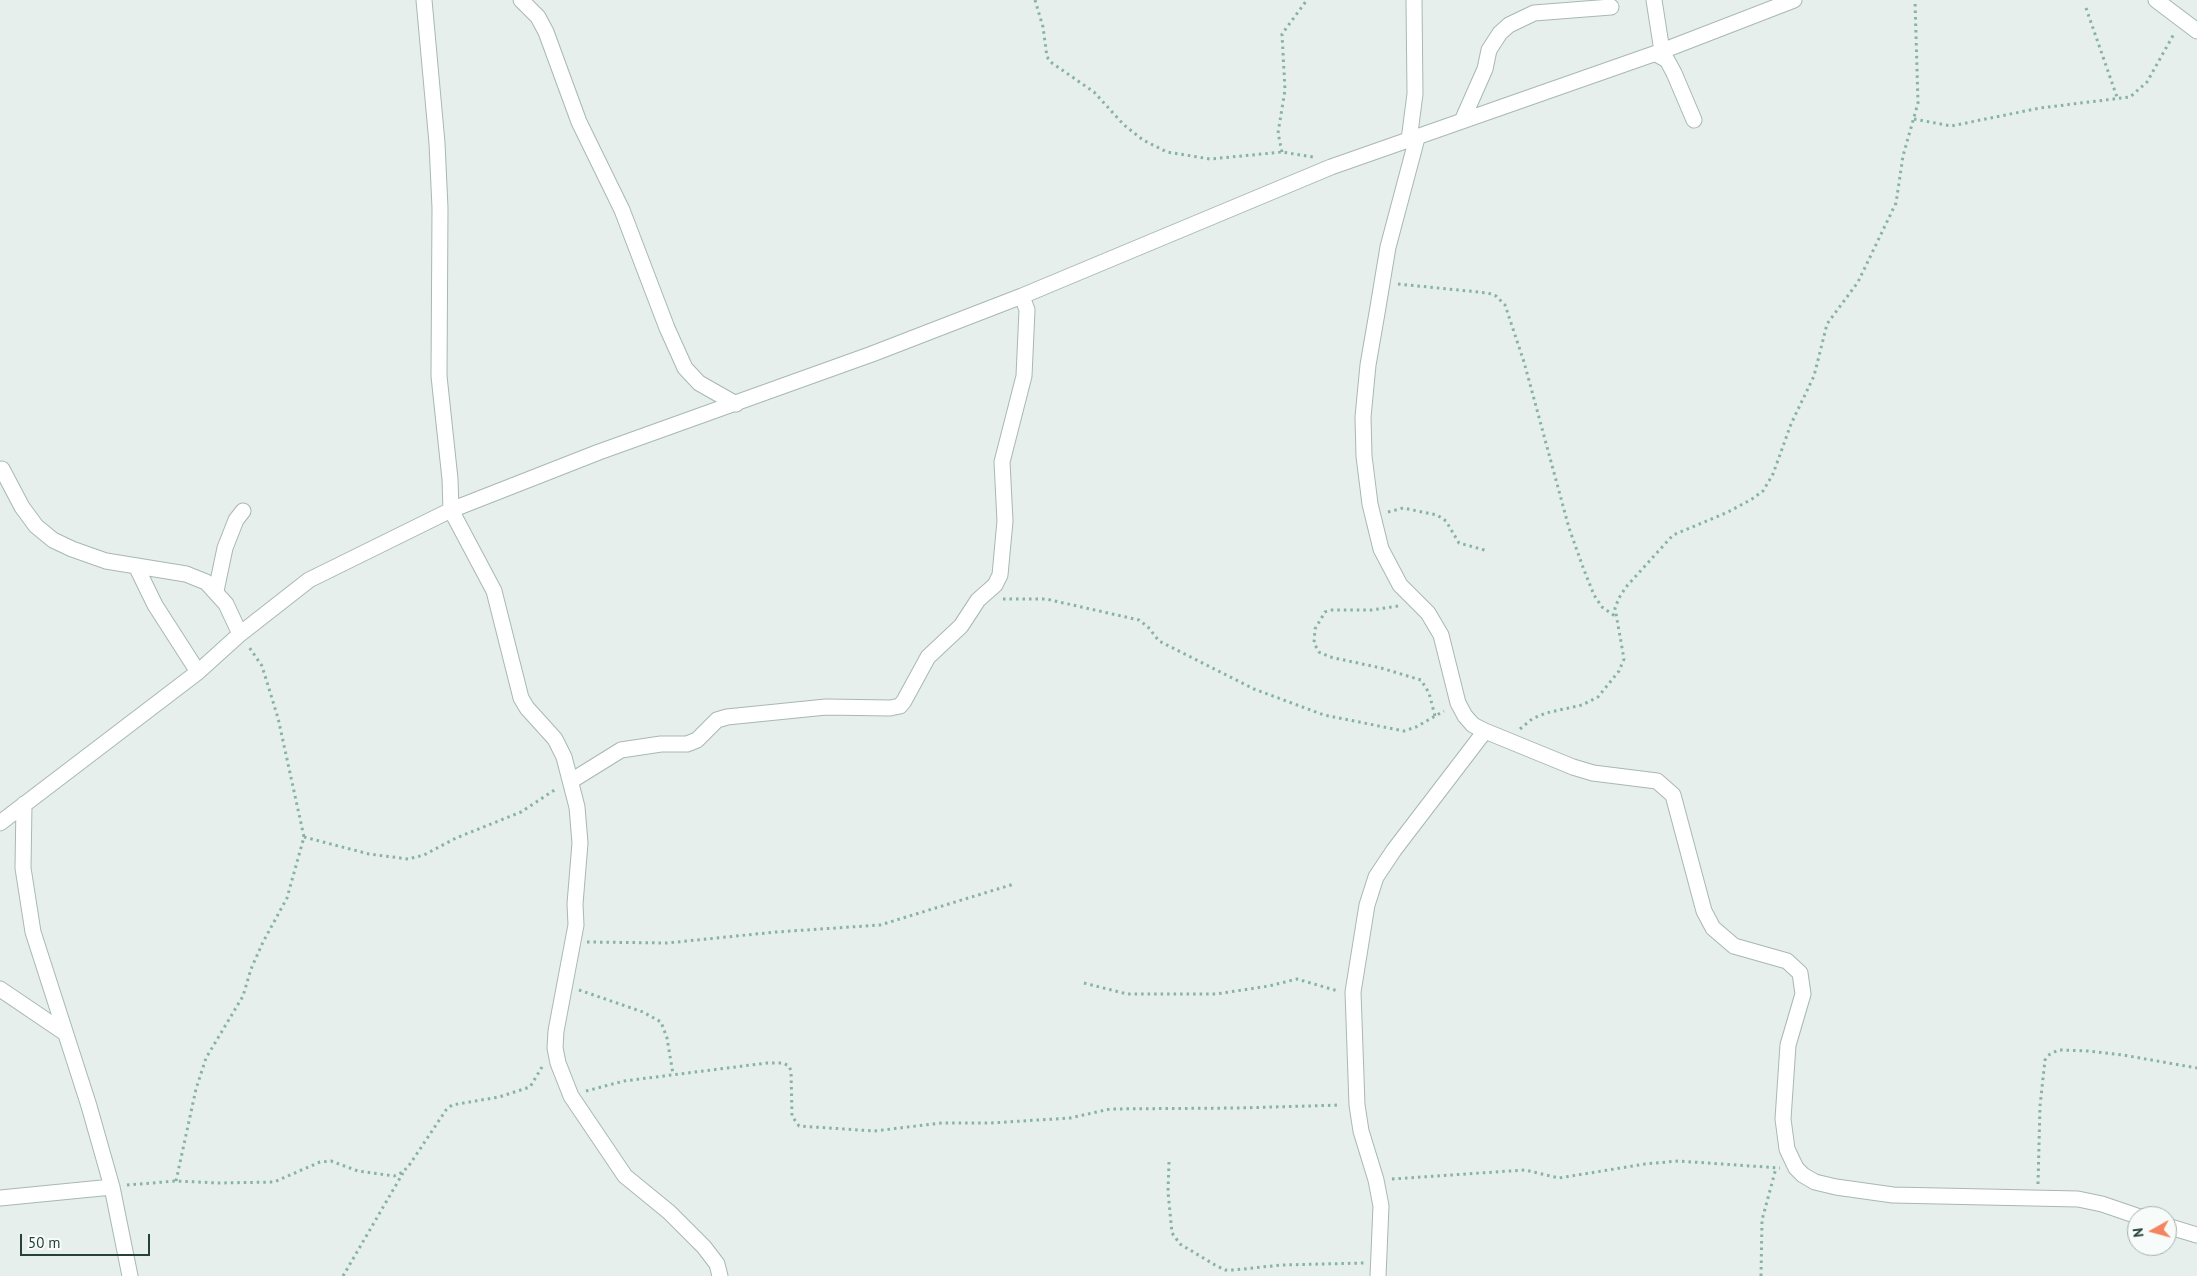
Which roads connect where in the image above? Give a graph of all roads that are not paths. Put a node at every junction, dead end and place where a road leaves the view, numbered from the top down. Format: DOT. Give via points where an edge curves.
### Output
graph roads {
  1 [pos="424,0"];
  2 [pos="521,0"];
  3 [pos="1414,0"];
  4 [pos="1654,0"];
  5 [pos="1794,0"];
  6 [pos="2156,0"];
  7 [pos="1611,7"];
  8 [pos="2197,31"];
  9 [pos="1659,52"];
  10 [pos="1694,120"];
  11 [pos="1462,121"];
  12 [pos="1413,139"];
  13 [pos="1022,296"];
  14 [pos="736,404"];
  15 [pos="2,469"];
  16 [pos="451,510"];
  17 [pos="243,511"];
  18 [pos="136,566"];
  19 [pos="216,591"];
  20 [pos="240,634"];
  21 [pos="198,672"];
  22 [pos="1484,732"];
  23 [pos="571,781"];
  24 [pos="24,804"];
  25 [pos="0,823"];
  26 [pos="0,989"];
  27 [pos="65,1033"];
  28 [pos="112,1187"];
  29 [pos="0,1198"];
  30 [pos="2127,1213"];
  31 [pos="2177,1229"];
  32 [pos="2197,1235"];
  33 [pos="130,1276"];
  34 [pos="720,1276"];
  35 [pos="1378,1276"];
  1 -- 16 [label="street" via="437,143 439,376"];
  2 -- 14 [label="street" via="538,17 546,32 579,122 622,210 685,368 699,383"];
  3 -- 12 [label="street"];
  4 -- 9 [label="street"];
  5 -- 9 [label="street"];
  6 -- 8 [label="street"];
  7 -- 11 [label="street" via="1534,13 1509,25 1490,50"];
  9 -- 10 [label="street" via="1679,81"];
  9 -- 11 [label="street"];
  11 -- 12 [label="street"];
  12 -- 13 [label="street" via="1331,168"];
  12 -- 22 [label="street" via="1388,247 1368,364 1363,417 1364,456 1370,504 1381,549 1400,585 1428,613 1441,635 1458,703 1473,725"];
  13 -- 14 [label="street"];
  13 -- 23 [label="street" via="1027,310 1024,376 1002,462 1005,521 1002,564 995,585 961,626 928,657 900,706 826,707 727,717 717,720 697,740 688,744 621,750"];
  14 -- 16 [label="street" via="599,452"];
  15 -- 18 [label="street" via="22,507 36,526 53,540 106,561"];
  16 -- 20 [label="street" via="309,580"];
  16 -- 23 [label="street" via="494,591 521,698 554,739 564,757"];
  17 -- 19 [label="street" via="225,548"];
  18 -- 19 [label="street" via="186,574 206,582"];
  18 -- 21 [label="street" via="155,604"];
  19 -- 20 [label="street"];
  20 -- 21 [label="street"];
  21 -- 24 [label="street"];
  22 -- 30 [label="street" via="1593,773 1649,779 1666,786 1672,795 1704,911 1713,928 1734,946 1787,961 1800,973 1803,994 1788,1045 1782,1119 1787,1149 1796,1168 1815,1182 1893,1195 2091,1201"];
  22 -- 35 [label="street" via="1394,850 1376,877 1367,905 1353,992 1357,1105 1382,1216"];
  23 -- 34 [label="street" via="580,843 574,942 555,1048 558,1064 571,1096 625,1176 669,1212 704,1247 717,1264"];
  24 -- 25 [label="street"];
  24 -- 27 [label="street" via="23,868 31,922"];
  26 -- 27 [label="street"];
  27 -- 28 [label="street"];
  28 -- 29 [label="street"];
  28 -- 33 [label="street"];
  31 -- 32 [label="street"];
}
